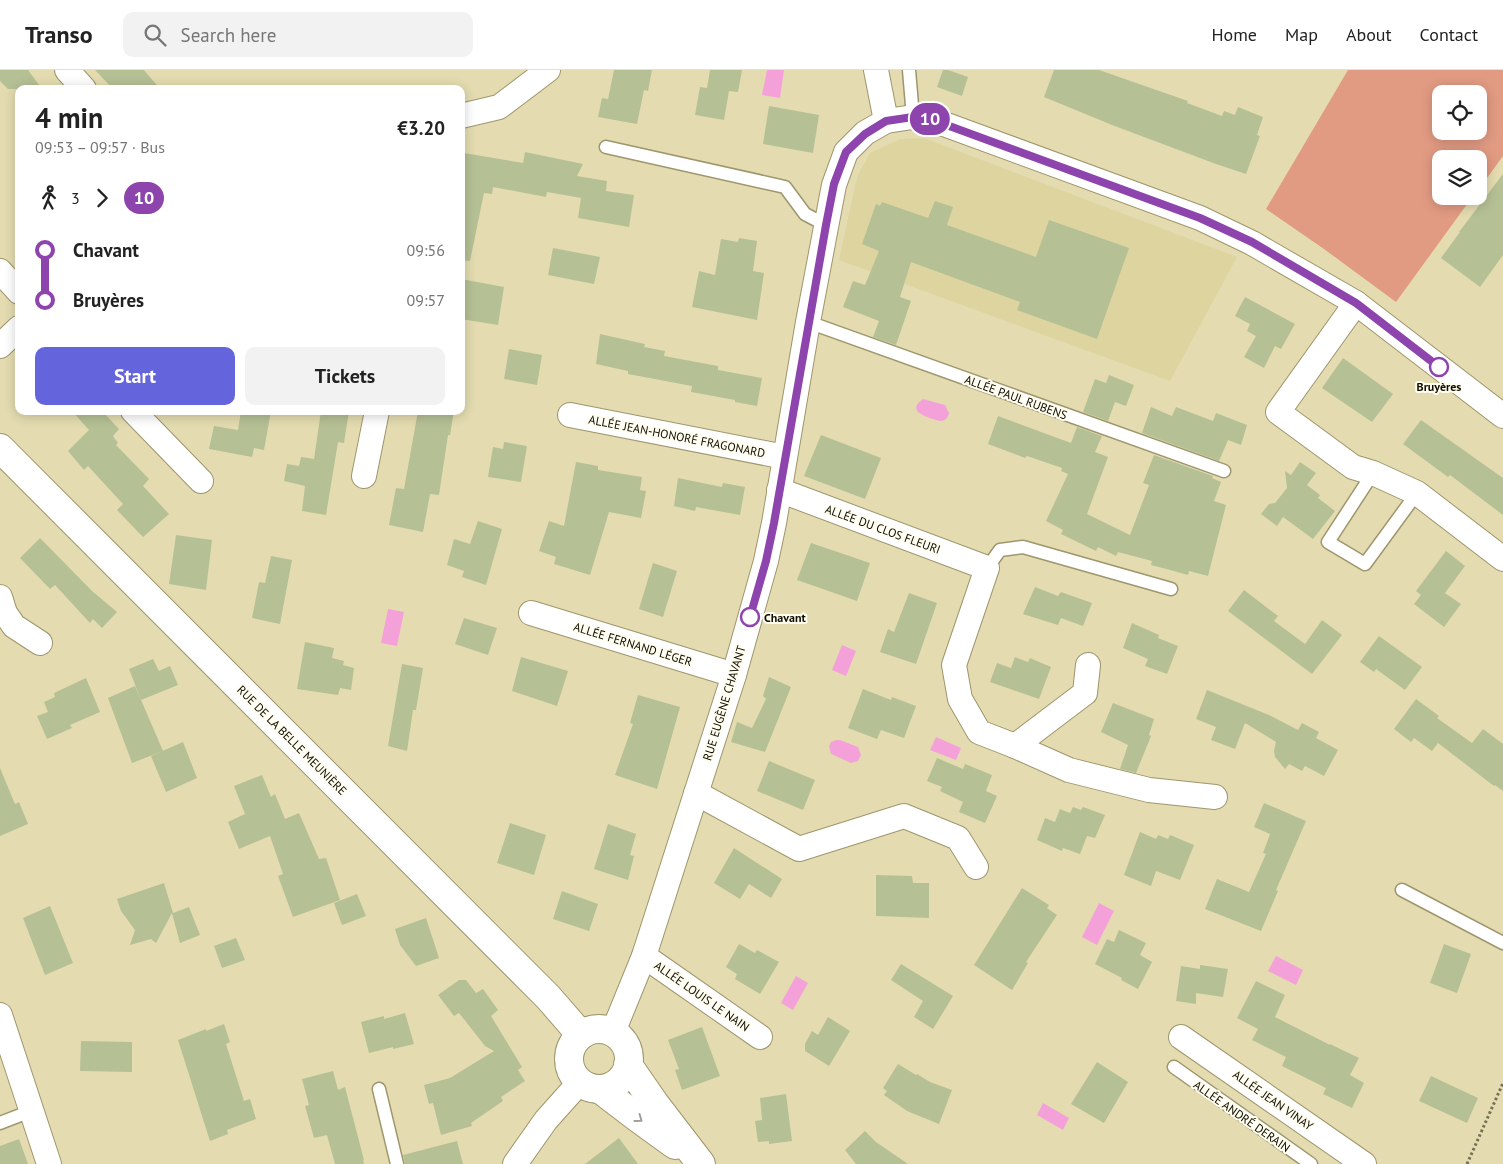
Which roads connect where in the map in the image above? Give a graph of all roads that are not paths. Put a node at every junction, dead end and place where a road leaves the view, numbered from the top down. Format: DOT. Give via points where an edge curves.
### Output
graph roads {
  1 [pos="66,70"];
  2 [pos="548,70"];
  3 [pos="876,70"];
  4 [pos="909,70"];
  5 [pos="80,85"];
  6 [pos="465,115"];
  7 [pos="913,117"];
  8 [pos="886,121"];
  9 [pos="606,147"];
  10 [pos="826,225"];
  11 [pos="0,271"];
  12 [pos="15,288"];
  13 [pos="1356,303"];
  14 [pos="808,322"];
  15 [pos="15,332"];
  16 [pos="0,346"];
  17 [pos="137,415"];
  18 [pos="376,415"];
  19 [pos="570,415"];
  20 [pos="1503,416"];
  21 [pos="0,448"];
  22 [pos="785,457"];
  23 [pos="1224,471"];
  24 [pos="1373,473"];
  25 [pos="364,476"];
  26 [pos="201,481"];
  27 [pos="779,490"];
  28 [pos="1417,493"];
  29 [pos="1503,559"];
  30 [pos="987,568"];
  31 [pos="1171,589"];
  32 [pos="0,597"];
  33 [pos="531,613"];
  34 [pos="40,643"];
  35 [pos="1088,665"];
  36 [pos="734,675"];
  37 [pos="1015,746"];
  38 [pos="696,794"];
  39 [pos="1215,797"];
  40 [pos="976,867"];
  41 [pos="1402,890"];
  42 [pos="1503,942"];
  43 [pos="644,956"];
  44 [pos="0,1015"];
  45 [pos="613,1032"];
  46 [pos="580,1035"];
  47 [pos="760,1037"];
  48 [pos="1182,1037"];
  49 [pos="628,1065"];
  50 [pos="1174,1067"];
  51 [pos="590,1086"];
  52 [pos="379,1089"];
  53 [pos="31,1111"];
  54 [pos="0,1123"];
  55 [pos="698,1162"];
  56 [pos="49,1164"];
  57 [pos="397,1164"];
  58 [pos="514,1164"];
  59 [pos="1311,1164"];
  60 [pos="1364,1164"];
  1 -- 5 [label="street"];
  2 -- 6 [label="street" via="499,107"];
  3 -- 8 [label="street"];
  4 -- 7 [label="lane"];
  7 -- 8 [label="street"];
  7 -- 13 [label="street" via="933,120 1200,218 1252,242"];
  8 -- 10 [label="street, RUE EUGÈNE CHAVANT" via="865,134 846,152 834,184"];
  9 -- 10 [label="lane" via="785,187 805,214"];
  10 -- 14 [label="street, RUE EUGÈNE CHAVANT"];
  11 -- 12 [label="street"];
  13 -- 20 [label="street"];
  13 -- 24 [label="street" via="1278,412 1352,467"];
  14 -- 22 [label="street, RUE EUGÈNE CHAVANT"];
  14 -- 23 [label="lane, ALLÉE PAUL RUBENS"];
  15 -- 16 [label="street"];
  17 -- 26 [label="street"];
  18 -- 25 [label="street"];
  19 -- 22 [label="street, ALLÉE JEAN-HONORÉ FRAGONARD"];
  21 -- 46 [label="street, RUE DE LA BELLE MEUNIÈRE" via="541,990"];
  22 -- 27 [label="street, RUE EUGÈNE CHAVANT"];
  24 -- 28 [label="street"];
  24 -- 28 [label="lane" via="1328,542 1365,564"];
  27 -- 30 [label="street, ALLÉE DU CLOS FLEURI"];
  27 -- 36 [label="street, RUE EUGÈNE CHAVANT" via="766,561"];
  28 -- 29 [label="street"];
  30 -- 31 [label="lane" via="1000,550 1023,547"];
  30 -- 37 [label="street" via="954,664 960,699 979,732"];
  32 -- 34 [label="street" via="14,626"];
  33 -- 36 [label="street, ALLÉE FERNAND LÉGER"];
  35 -- 37 [label="street" via="1084,693"];
  36 -- 38 [label="street, RUE EUGÈNE CHAVANT"];
  37 -- 39 [label="street" via="1069,770 1149,790"];
  38 -- 40 [label="street" via="799,849 904,816 958,838"];
  38 -- 43 [label="street, RUE EUGÈNE CHAVANT"];
  41 -- 42 [label="lane"];
  43 -- 45 [label="street, RUE EUGÈNE CHAVANT"];
  43 -- 47 [label="street, ALLÉE LOUIS LE NAIN"];
  44 -- 53 [label="street"];
  45 -- 46 [label="street" via="602,1029"];
  45 -- 49 [label="street" via="623,1040 628,1052"];
  46 -- 51 [label="street" via="572,1045 571,1071"];
  48 -- 60 [label="street, ALLÉE JEAN VINAY"];
  49 -- 51 [label="street" via="623,1077 613,1086"];
  49 -- 55 [label="street"];
  50 -- 59 [label="lane, ALLÉE ANDRÉ DERAIN"];
  51 -- 55 [label="street, one-way"];
  51 -- 58 [label="street" via="546,1120"];
  52 -- 57 [label="lane"];
  53 -- 54 [label="lane"];
  53 -- 56 [label="street"];
}
